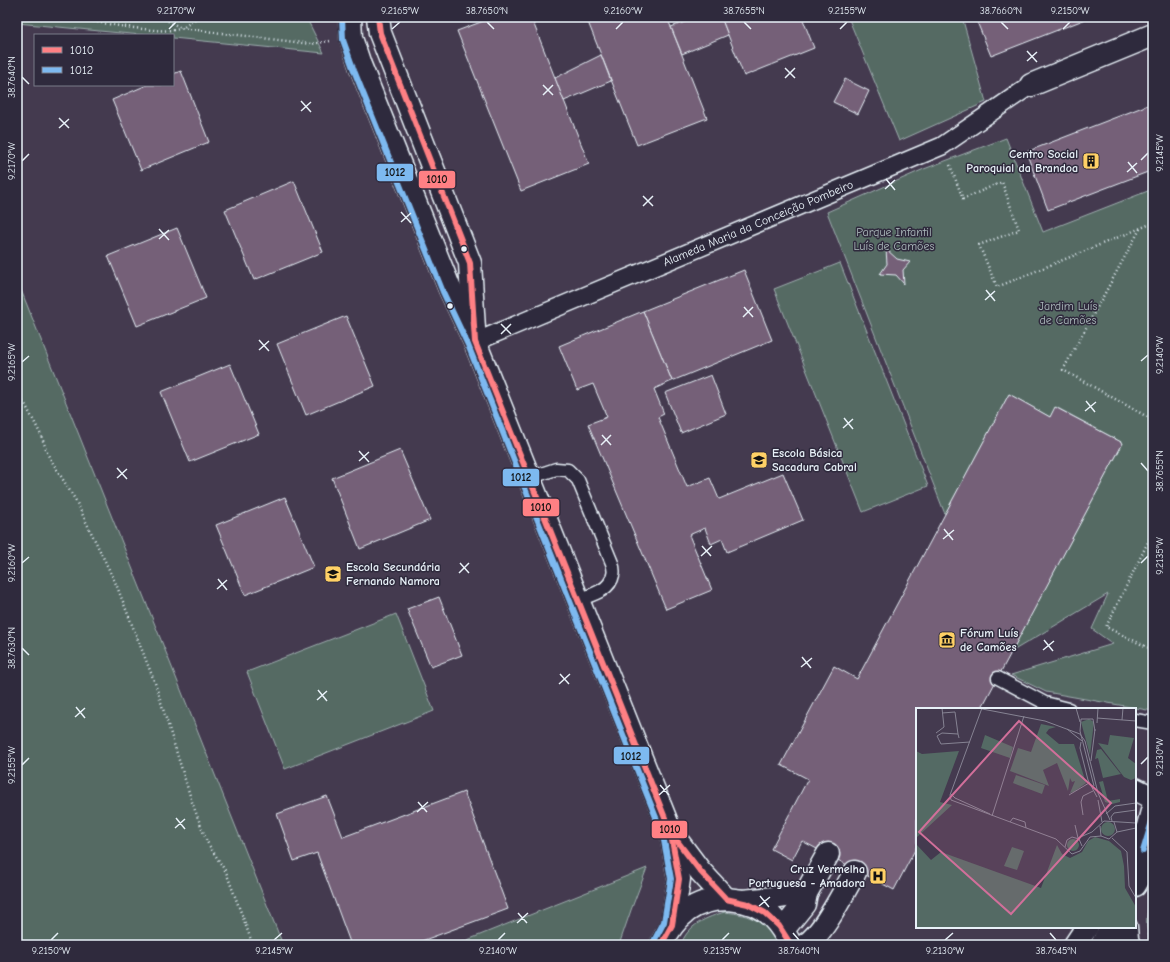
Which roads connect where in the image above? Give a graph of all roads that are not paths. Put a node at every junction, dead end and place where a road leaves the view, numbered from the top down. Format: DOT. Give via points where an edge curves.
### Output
graph roads {
  1 [pos="378,17"];
  2 [pos="351,27"];
  3 [pos="1153,35"];
  4 [pos="1031,85"];
  5 [pos="475,342"];
  6 [pos="529,478"];
  7 [pos="578,600"];
  8 [pos="998,678"];
  9 [pos="1065,708"];
  10 [pos="1136,720"];
  11 [pos="1153,723"];
  12 [pos="1146,791"];
  13 [pos="1153,822"];
  14 [pos="671,833"];
  15 [pos="1136,846"];
  16 [pos="1136,850"];
  17 [pos="828,854"];
  18 [pos="1153,855"];
  19 [pos="855,872"];
  20 [pos="1136,883"];
  21 [pos="806,893"];
  22 [pos="733,900"];
  23 [pos="672,925"];
  24 [pos="1086,928"];
  25 [pos="1110,928"];
  26 [pos="1126,928"];
  27 [pos="787,938"];
  28 [pos="661,945"];
  29 [pos="805,945"];
  30 [pos="1075,945"];
  31 [pos="1102,945"];
  32 [pos="1129,945"];
  1 -- 5 [label="street" via="380,33 470,263"];
  2 -- 5 [label="street" via="360,65"];
  3 -- 4 [label="street"];
  4 -- 5 [label="street, Alameda Maria da Conceição Pombeiro" via="942,146"];
  5 -- 6 [label="street"];
  6 -- 7 [label="street"];
  6 -- 7 [label="lane" via="556,469 568,470 578,480 612,563 613,575 608,585 599,592"];
  7 -- 14 [label="street"];
  8 -- 9 [label="lane" via="1045,704"];
  10 -- 11 [label="lane"];
  12 -- 15 [label="lane" via="1146,814"];
  13 -- 16 [label="street"];
  14 -- 22 [label="street" via="700,871"];
  14 -- 23 [label="street" via="679,879"];
  17 -- 21 [label="street"];
  18 -- 20 [label="street"];
  19 -- 29 [label="street" via="826,922"];
  21 -- 22 [label="street"];
  21 -- 27 [label="street" via="804,904"];
  22 -- 23 [label="street" via="706,902 687,911"];
  22 -- 27 [label="street" via="757,907 772,917"];
  23 -- 28 [label="street"];
  24 -- 30 [label="street"];
  25 -- 31 [label="street"];
  26 -- 32 [label="street"];
}
